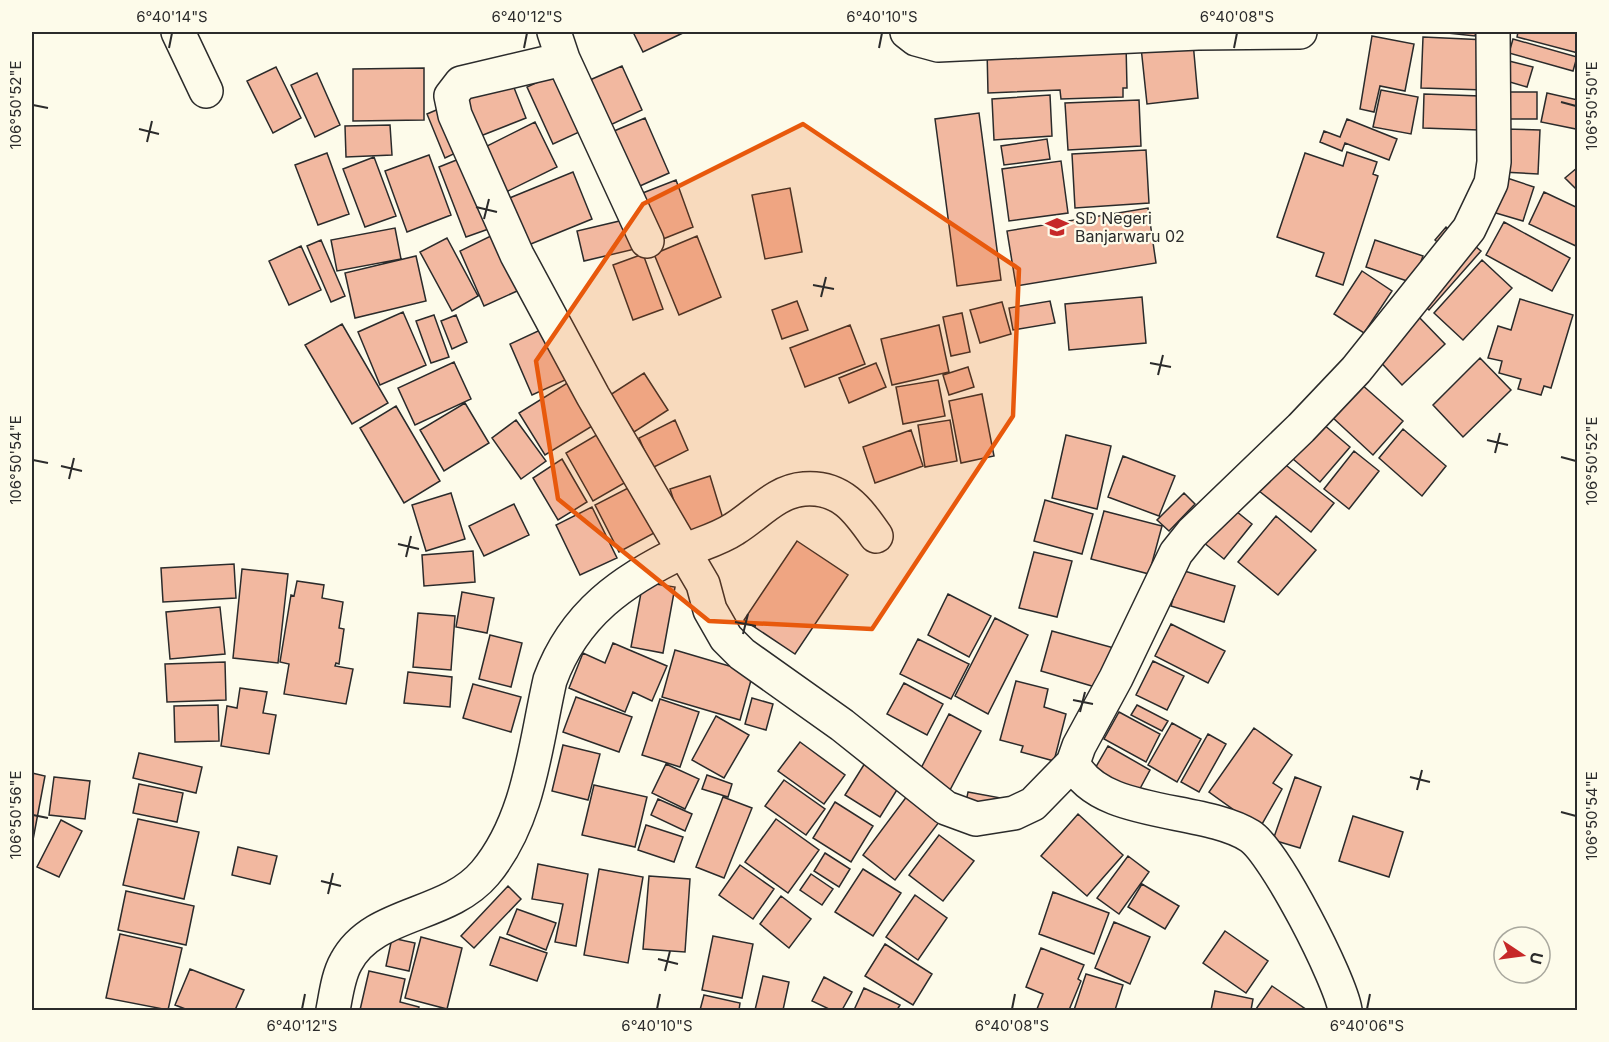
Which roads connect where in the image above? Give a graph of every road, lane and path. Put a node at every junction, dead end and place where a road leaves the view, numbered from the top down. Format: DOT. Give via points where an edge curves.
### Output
graph roads {
  1 [pos="178,32"];
  2 [pos="907,32"];
  3 [pos="1300,32"];
  4 [pos="1493,32"];
  5 [pos="558,45"];
  6 [pos="206,91"];
  7 [pos="647,241"];
  8 [pos="876,536"];
  9 [pos="682,552"];
  10 [pos="1073,763"];
  11 [pos="333,1011"];
  12 [pos="1345,1011"];
  1 -- 6 [label="street"];
  2 -- 3 [label="street" via="938,45"];
  4 -- 10 [label="street" via="1494,162 1481,210 1356,370 1176,553"];
  5 -- 7 [label="street"];
  5 -- 9 [label="street" via="461,83 451,96 452,106 517,255"];
  8 -- 9 [label="street" via="854,504 830,492 804,489 776,497 733,530"];
  9 -- 10 [label="street" via="703,584 710,610 726,638 742,654 842,725 946,808 976,819 1014,813 1033,804"];
  9 -- 11 [label="street" via="624,586 584,618 569,636 550,680 524,796 504,847 463,893 446,904 379,929 364,940 346,960"];
  10 -- 12 [label="street" via="1085,780 1125,802 1220,822 1252,837 1268,854 1317,940"];
}
